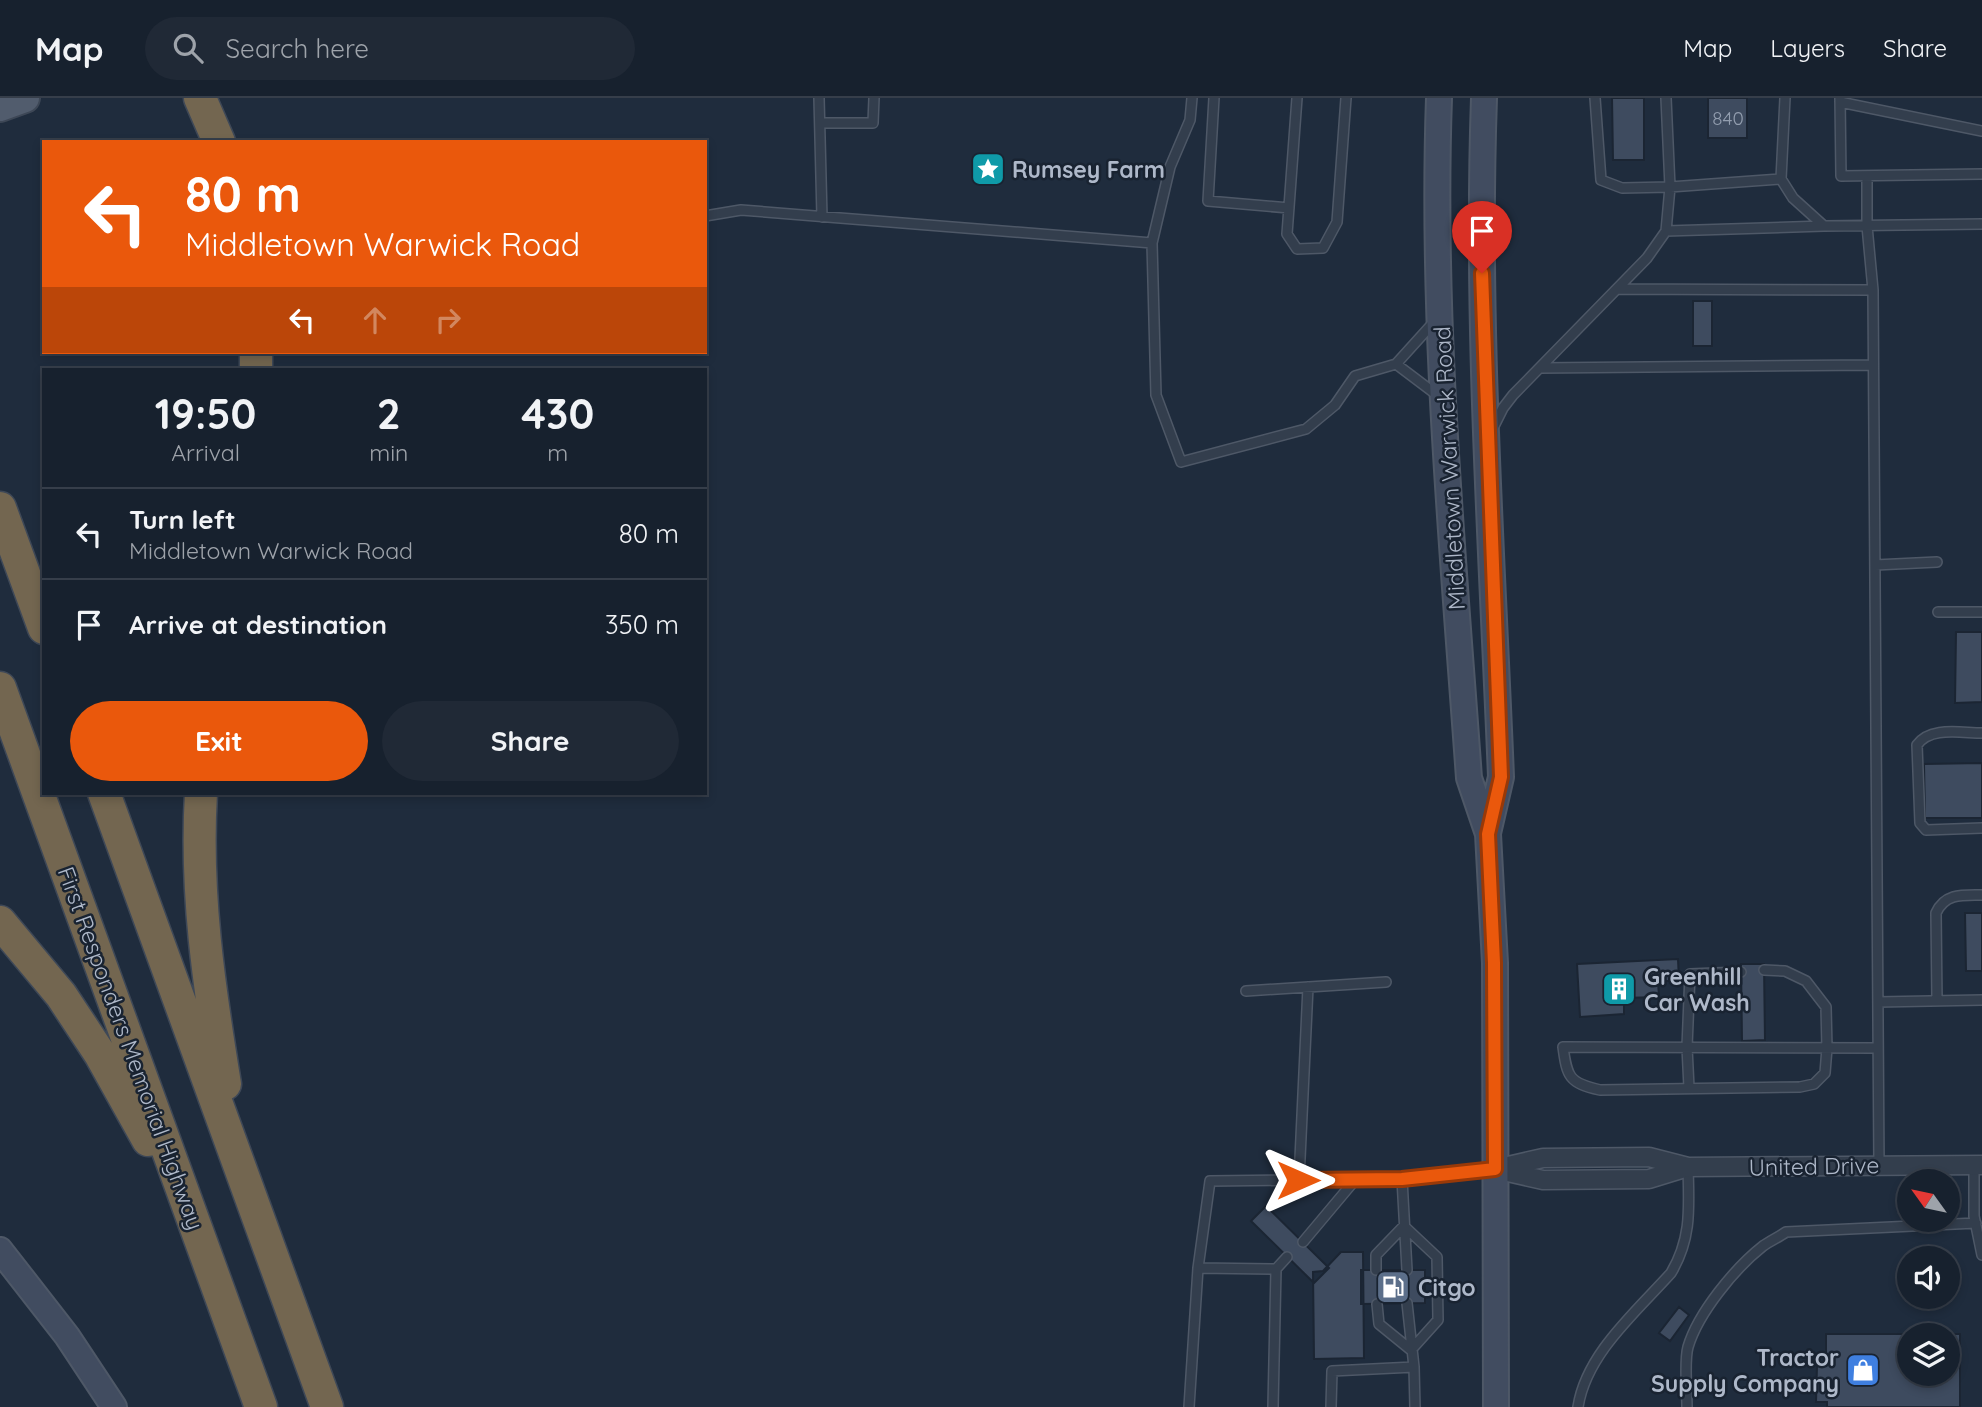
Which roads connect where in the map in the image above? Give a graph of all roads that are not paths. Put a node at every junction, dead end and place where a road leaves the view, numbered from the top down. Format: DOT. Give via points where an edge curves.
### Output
graph roads {
  1 [pos="25,98"];
  2 [pos="820,98"];
  3 [pos="874,98"];
  4 [pos="1192,98"];
  5 [pos="1214,98"];
  6 [pos="1297,98"];
  7 [pos="1346,98"];
  8 [pos="1439,98"];
  9 [pos="1484,98"];
  10 [pos="1595,98"];
  11 [pos="1666,98"];
  12 [pos="1785,98"];
  13 [pos="1840,100"];
  14 [pos="0,107"];
  15 [pos="820,123"];
  16 [pos="1982,131"];
  17 [pos="1982,174"];
  18 [pos="1867,176"];
  19 [pos="1781,179"];
  20 [pos="1670,187"];
  21 [pos="1289,208"];
  22 [pos="707,216"];
  23 [pos="822,217"];
  24 [pos="1982,224"];
  25 [pos="1824,226"];
  26 [pos="1867,226"];
  27 [pos="1666,231"];
  28 [pos="1152,243"];
  29 [pos="1618,289"];
  30 [pos="1872,290"];
  31 [pos="1440,316"];
  32 [pos="1396,364"];
  33 [pos="1873,365"];
  34 [pos="1540,368"];
  35 [pos="1442,398"];
  36 [pos="1487,441"];
  37 [pos="0,508"];
  38 [pos="1937,562"];
  39 [pos="1875,565"];
  40 [pos="1938,612"];
  41 [pos="1982,612"];
  42 [pos="42,623"];
  43 [pos="0,688"];
  44 [pos="1982,733"];
  45 [pos="105,795"];
  46 [pos="201,795"];
  47 [pos="1982,828"];
  48 [pos="1488,834"];
  49 [pos="1982,895"];
  50 [pos="0,922"];
  51 [pos="1765,970"];
  52 [pos="1741,972"];
  53 [pos="1386,982"];
  54 [pos="1308,987"];
  55 [pos="1246,990"];
  56 [pos="1982,1000"];
  57 [pos="1937,1001"];
  58 [pos="1878,1002"];
  59 [pos="1687,1047"];
  60 [pos="1827,1048"];
  61 [pos="1878,1048"];
  62 [pos="1689,1088"];
  63 [pos="239,1165"];
  64 [pos="1978,1165"];
  65 [pos="1879,1166"];
  66 [pos="1688,1167"];
  67 [pos="1495,1169"];
  68 [pos="1402,1179"];
  69 [pos="1298,1180"];
  70 [pos="1355,1180"];
  71 [pos="1976,1223"];
  72 [pos="195,1224"];
  73 [pos="1404,1226"];
  74 [pos="1303,1242"];
  75 [pos="0,1250"];
  76 [pos="1982,1255"];
  77 [pos="1287,1257"];
  78 [pos="1198,1268"];
  79 [pos="1276,1269"];
  80 [pos="1376,1270"];
  81 [pos="1407,1270"];
  82 [pos="1407,1303"];
  83 [pos="1377,1304"];
  84 [pos="1411,1350"];
  85 [pos="1414,1367"];
  86 [pos="114,1407"];
  87 [pos="261,1407"];
  88 [pos="327,1407"];
  89 [pos="1189,1407"];
  90 [pos="1273,1407"];
  91 [pos="1331,1407"];
  92 [pos="1415,1407"];
  93 [pos="1496,1407"];
  94 [pos="1578,1407"];
  95 [pos="1687,1407"];
  1 -- 14 [label="main road"];
  2 -- 15 [label="lane"];
  3 -- 15 [label="lane" via="873,123"];
  4 -- 28 [label="lane" via="1190,120 1170,167"];
  5 -- 21 [label="lane" via="1208,201"];
  6 -- 21 [label="lane"];
  7 -- 21 [label="lane" via="1337,222 1324,248 1297,249 1287,234"];
  8 -- 31 [label="street, Middletown Warwick Road" via="1436,228"];
  9 -- 36 [label="street, Middletown Warwick Road"];
  10 -- 20 [label="lane" via="1601,180 1622,188"];
  11 -- 20 [label="lane"];
  12 -- 19 [label="lane"];
  13 -- 16 [label="lane"];
  13 -- 18 [label="lane" via="1841,176"];
  15 -- 23 [label="lane"];
  17 -- 18 [label="lane"];
  18 -- 26 [label="lane"];
  19 -- 20 [label="lane"];
  19 -- 25 [label="lane" via="1793,198"];
  20 -- 27 [label="lane"];
  22 -- 23 [label="lane" via="741,210"];
  23 -- 28 [label="lane"];
  24 -- 26 [label="lane"];
  25 -- 26 [label="lane"];
  25 -- 27 [label="lane"];
  26 -- 30 [label="lane"];
  27 -- 29 [label="lane"];
  28 -- 32 [label="lane" via="1156,395 1181,462 1306,429 1335,405 1355,376"];
  29 -- 30 [label="lane"];
  29 -- 34 [label="lane"];
  30 -- 33 [label="lane"];
  31 -- 32 [label="lane"];
  31 -- 35 [label="street, Middletown Warwick Road"];
  32 -- 35 [label="lane"];
  33 -- 34 [label="lane"];
  33 -- 39 [label="lane"];
  34 -- 36 [label="lane" via="1503,408"];
  35 -- 48 [label="street, Middletown Warwick Road" via="1469,778"];
  36 -- 48 [label="street, Middletown Warwick Road" via="1501,777"];
  37 -- 42 [label="highway"];
  38 -- 39 [label="lane"];
  39 -- 58 [label="lane"];
  40 -- 41 [label="lane"];
  43 -- 72 [label="highway, First Responders Memorial Highway"];
  44 -- 47 [label="lane" via="1935,733 1917,745 1920,823 1926,830"];
  45 -- 63 [label="highway"];
  46 -- 63 [label="highway" via="203,935"];
  48 -- 67 [label="street, Middletown Warwick Road"];
  49 -- 57 [label="lane" via="1948,898 1936,913"];
  50 -- 72 [label="highway" via="61,995 100,1054"];
  51 -- 60 [label="lane" via="1785,971 1806,981 1826,1007"];
  52 -- 59 [label="lane" via="1690,974"];
  53 -- 54 [label="lane"];
  54 -- 55 [label="lane"];
  54 -- 69 [label="lane"];
  56 -- 57 [label="lane"];
  57 -- 58 [label="lane"];
  58 -- 61 [label="lane"];
  59 -- 60 [label="lane"];
  59 -- 62 [label="lane"];
  59 -- 62 [label="lane" via="1563,1046 1566,1069 1579,1085 1600,1090"];
  60 -- 61 [label="lane"];
  60 -- 62 [label="lane" via="1825,1073 1814,1084"];
  61 -- 65 [label="lane"];
  63 -- 88 [label="highway"];
  64 -- 65 [label="street, United Drive"];
  64 -- 71 [label="lane"];
  65 -- 66 [label="street, United Drive"];
  66 -- 67 [label="street, United Drive" via="1649,1179 1543,1180"];
  66 -- 94 [label="lane" via="1688,1224 1679,1259 1601,1352 1586,1378"];
  67 -- 68 [label="lane"];
  67 -- 93 [label="street, Middletown Warwick Road"];
  68 -- 70 [label="lane"];
  68 -- 73 [label="lane"];
  69 -- 70 [label="lane"];
  69 -- 78 [label="lane" via="1210,1181"];
  70 -- 74 [label="lane"];
  71 -- 76 [label="lane"];
  71 -- 95 [label="lane" via="1787,1232 1766,1244 1717,1295 1696,1329 1687,1349"];
  72 -- 87 [label="highway, First Responders Memorial Highway"];
  73 -- 80 [label="lane" via="1376,1255"];
  73 -- 81 [label="lane"];
  73 -- 84 [label="lane" via="1437,1257 1438,1320"];
  75 -- 86 [label="street" via="67,1336"];
  77 -- 79 [label="lane"];
  78 -- 79 [label="lane"];
  78 -- 89 [label="lane"];
  79 -- 90 [label="lane"];
  82 -- 84 [label="lane"];
  83 -- 84 [label="lane" via="1379,1324"];
  84 -- 85 [label="lane"];
  85 -- 91 [label="lane" via="1332,1371"];
  85 -- 92 [label="lane"];
}
